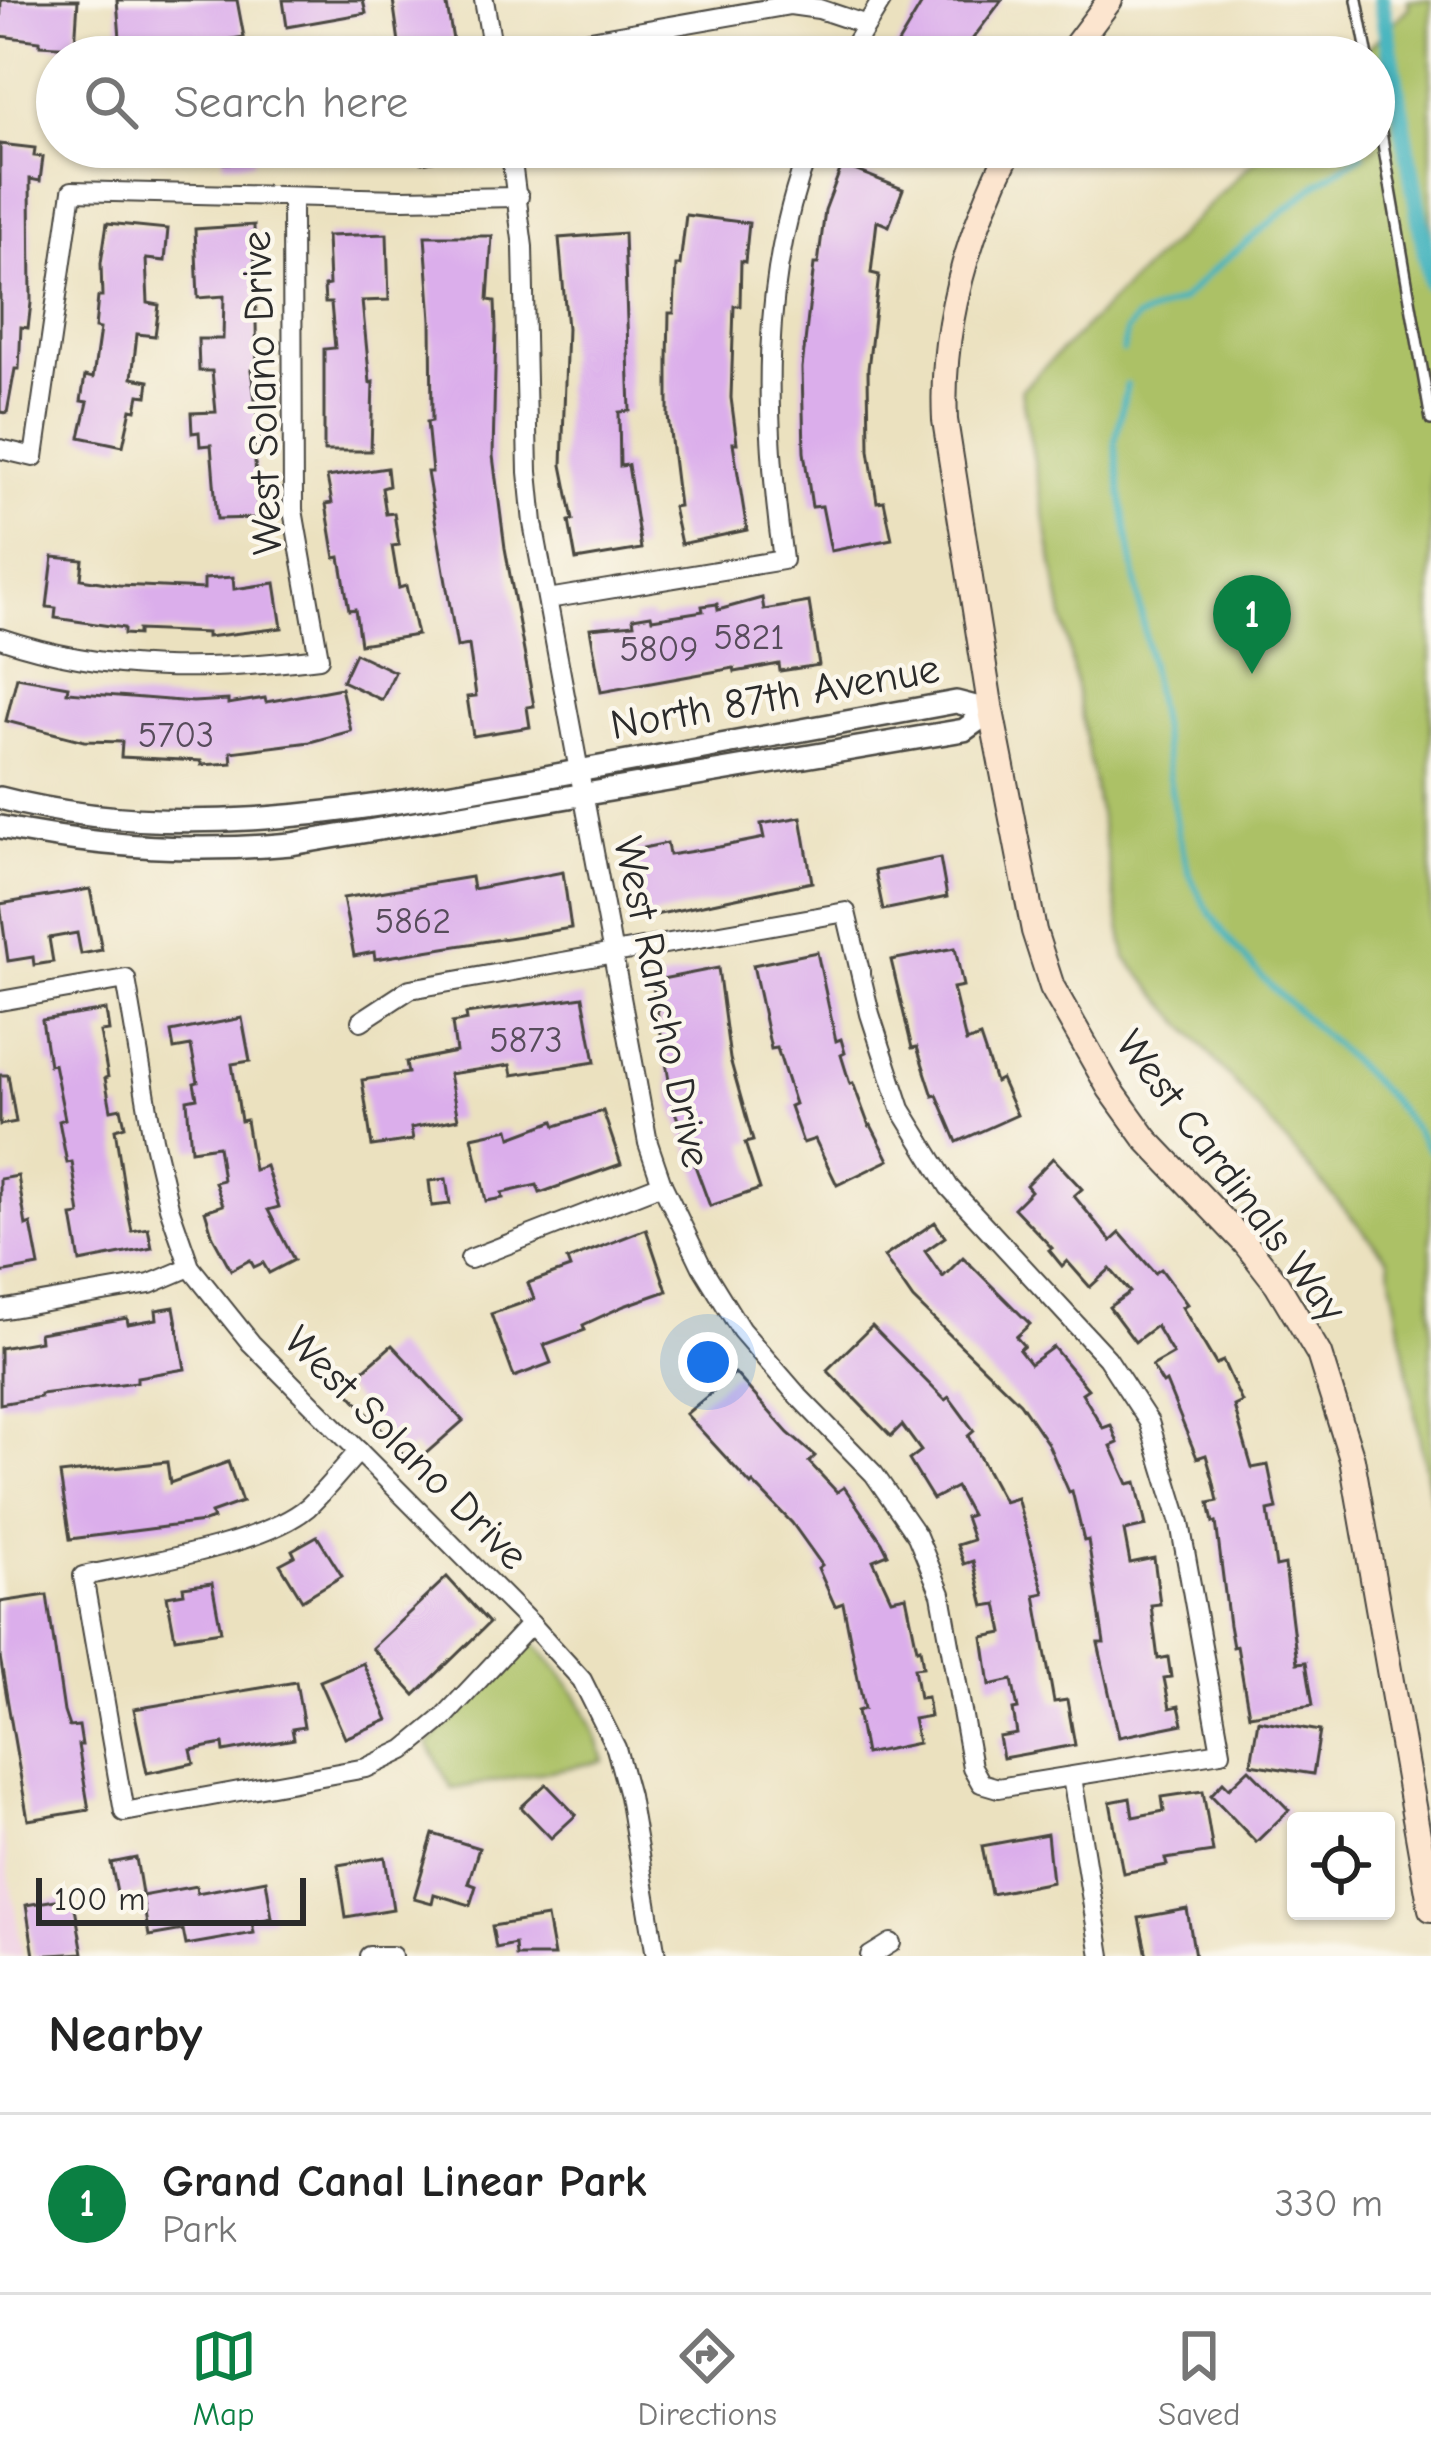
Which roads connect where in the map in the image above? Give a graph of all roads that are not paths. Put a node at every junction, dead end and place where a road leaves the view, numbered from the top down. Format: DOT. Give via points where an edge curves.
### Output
graph roads {
  1 [pos="484,0"];
  2 [pos="882,0"];
  3 [pos="1111,0"];
  4 [pos="1358,2"];
  5 [pos="864,25"];
  6 [pos="490,36"];
  7 [pos="614,36"];
  8 [pos="858,36"];
  9 [pos="1083,36"];
  10 [pos="1364,36"];
  11 [pos="514,168"];
  12 [pos="803,168"];
  13 [pos="1001,168"];
  14 [pos="1388,168"];
  15 [pos="292,197"];
  16 [pos="519,197"];
  17 [pos="1431,420"];
  18 [pos="0,449"];
  19 [pos="548,598"];
  20 [pos="0,638"];
  21 [pos="992,711"];
  22 [pos="578,771"];
  23 [pos="0,798"];
  24 [pos="582,798"];
  25 [pos="0,827"];
  26 [pos="611,955"];
  27 [pos="0,1001"];
  28 [pos="361,1021"];
  29 [pos="662,1184"];
  30 [pos="470,1259"];
  31 [pos="190,1267"];
  32 [pos="0,1310"];
  33 [pos="359,1451"];
  34 [pos="531,1624"];
  35 [pos="1072,1777"];
  36 [pos="1431,1909"];
  37 [pos="892,1943"];
  38 [pos="656,1956"];
  39 [pos="870,1956"];
  40 [pos="1101,1956"];
  1 -- 6 [label="street"];
  2 -- 5 [label="street"];
  3 -- 9 [label="main road"];
  4 -- 10 [label="lane"];
  5 -- 7 [label="street" via="790,5"];
  5 -- 8 [label="street"];
  11 -- 16 [label="street, West Rancho Drive"];
  12 -- 19 [label="street" via="776,272 770,351 771,471 783,560"];
  13 -- 21 [label="main road, West Cardinals Way" via="963,267 943,372"];
  14 -- 17 [label="lane"];
  15 -- 16 [label="street"];
  15 -- 18 [label="street" via="72,191 34,457"];
  15 -- 20 [label="street, West Solano Drive" via="293,511 319,658 231,669 132,668"];
  16 -- 19 [label="street, West Rancho Drive" via="527,472"];
  19 -- 22 [label="street, West Rancho Drive"];
  21 -- 22 [label="street, North 87th Avenue" via="956,701"];
  21 -- 24 [label="street, North 87th Avenue" via="964,730"];
  21 -- 36 [label="main road, West Cardinals Way" via="1034,931 1061,1006 1146,1139 1276,1284 1335,1395"];
  22 -- 23 [label="street, North 87th Avenue" via="219,824 119,819"];
  22 -- 24 [label="street, West Rancho Drive"];
  24 -- 25 [label="street, North 87th Avenue" via="234,849 129,847"];
  24 -- 26 [label="street, West Rancho Drive"];
  26 -- 28 [label="street" via="410,989"];
  26 -- 29 [label="street, West Rancho Drive"];
  26 -- 35 [label="street" via="846,912 901,1109 950,1187 1106,1358 1149,1422 1180,1523 1221,1752"];
  27 -- 31 [label="street, West Solano Drive" via="126,979 153,1139"];
  29 -- 30 [label="street"];
  29 -- 35 [label="street, West Rancho Drive" via="741,1330 874,1474 917,1536 940,1594 981,1783 998,1788"];
  31 -- 32 [label="street" via="150,1284"];
  31 -- 33 [label="street, West Solano Drive" via="250,1343"];
  33 -- 34 [label="street, West Solano Drive"];
  33 -- 34 [label="street" via="305,1510 245,1538 83,1576 124,1812 366,1768 443,1718"];
  34 -- 38 [label="street, West Solano Drive" via="582,1680 613,1738"];
  35 -- 40 [label="street"];
  37 -- 39 [label="street"];
}
